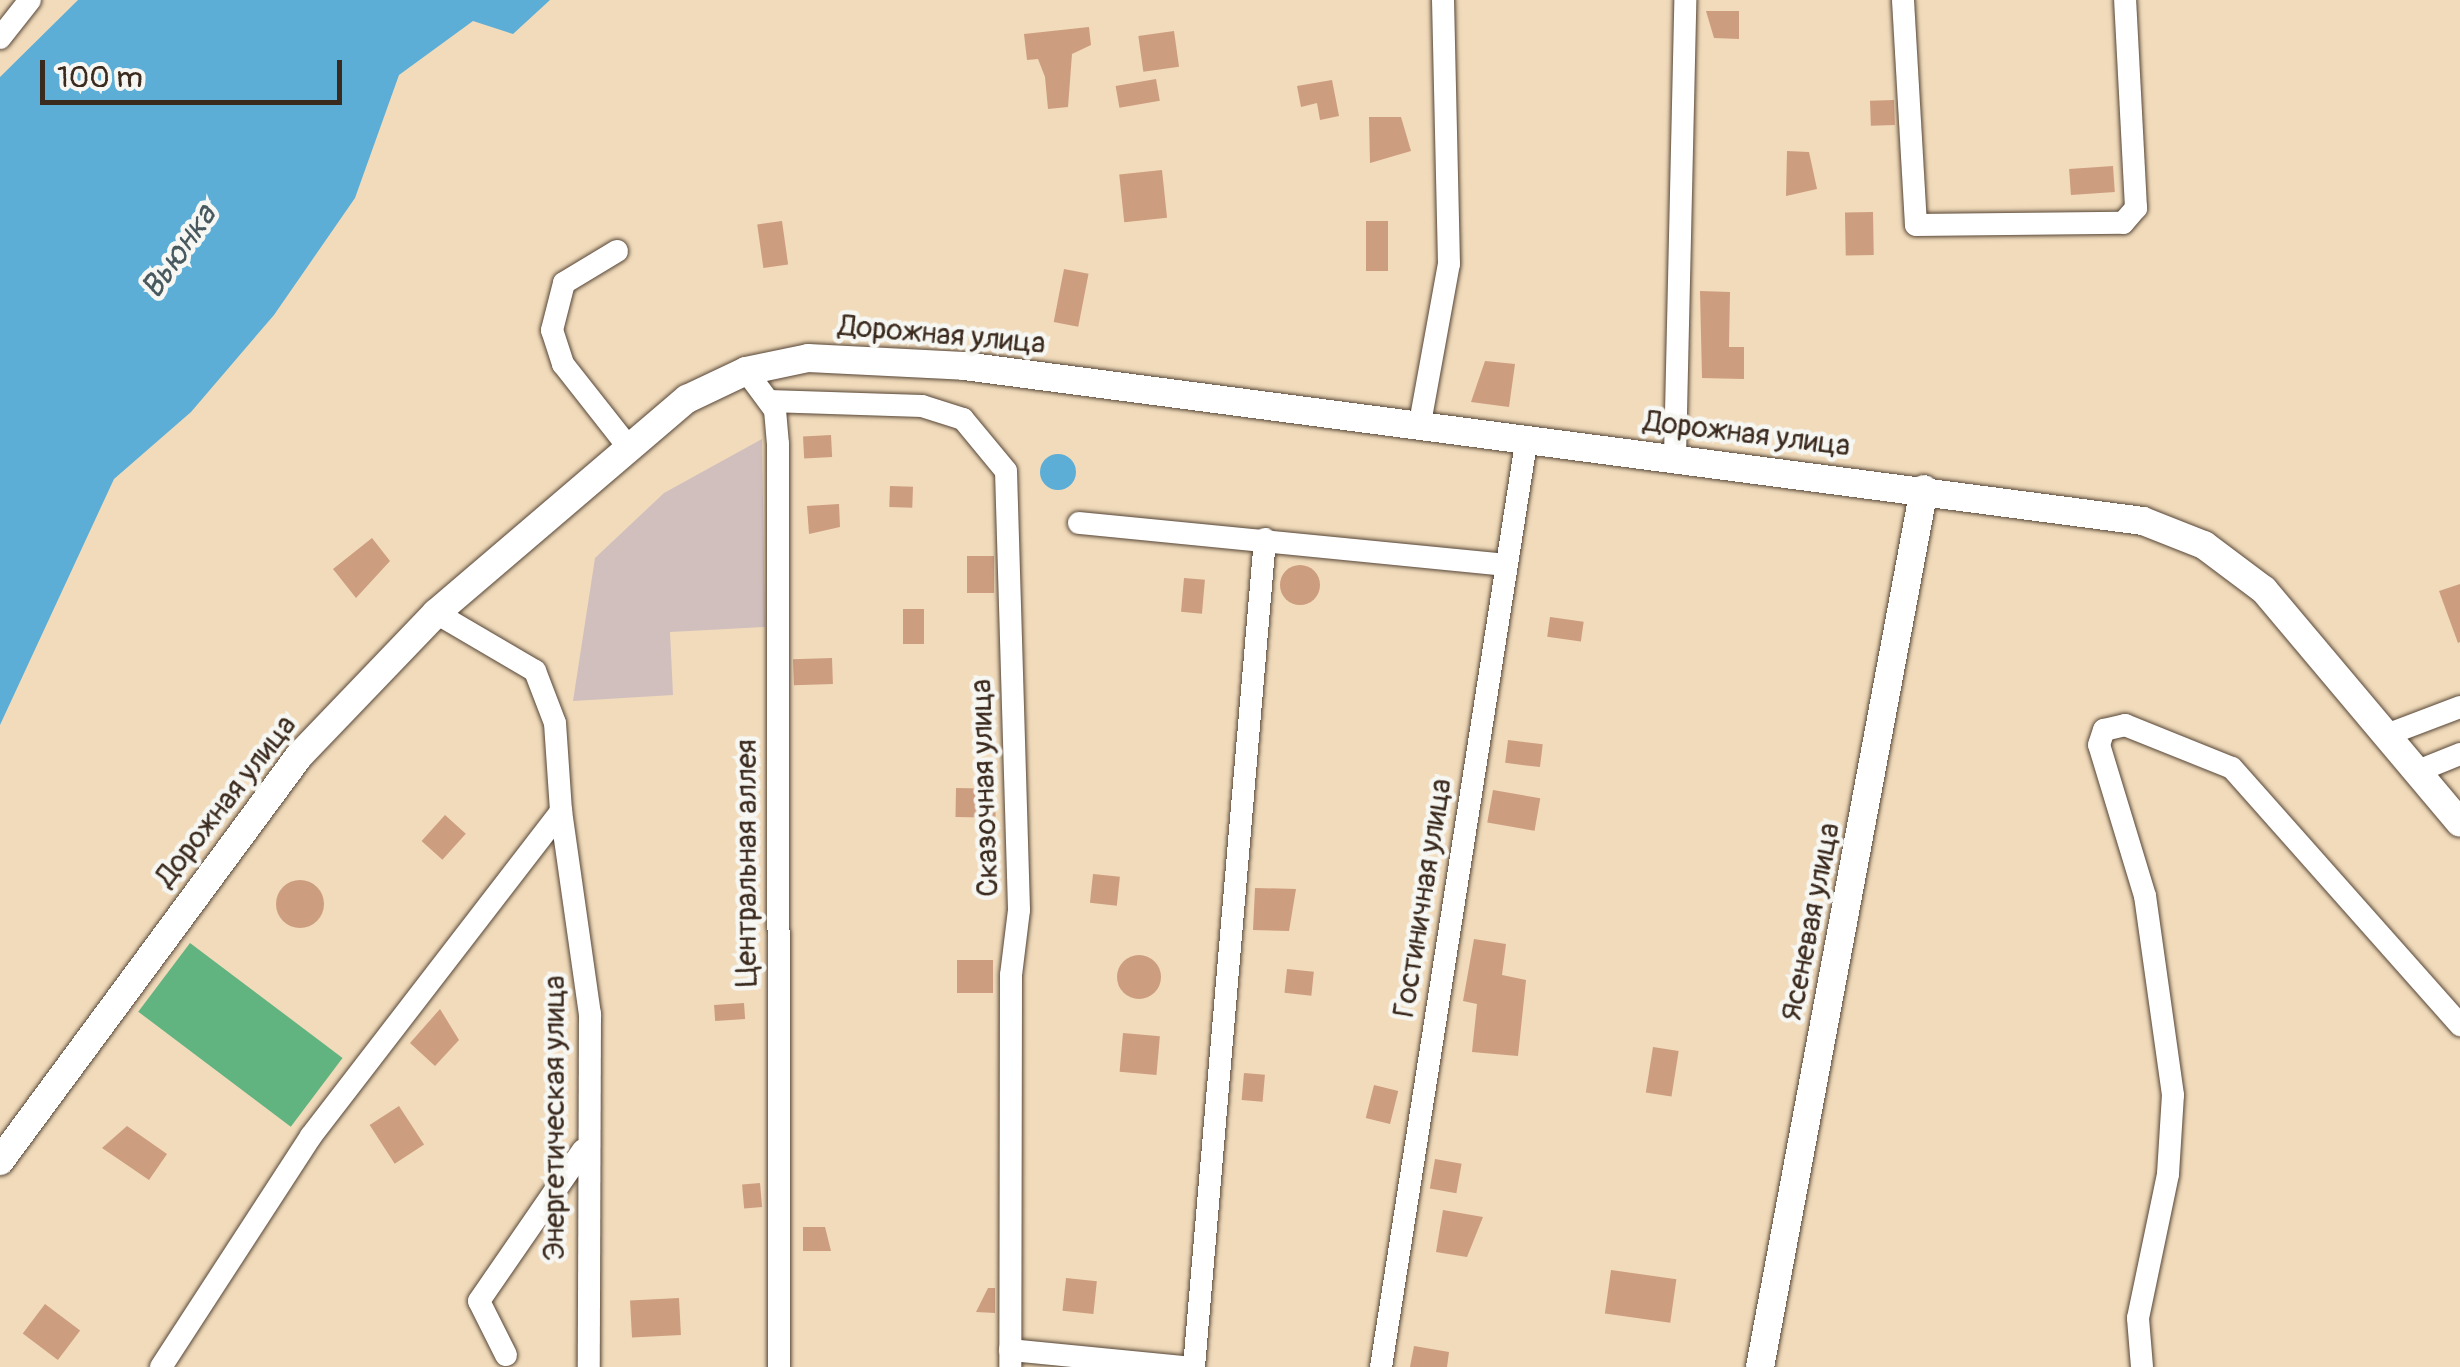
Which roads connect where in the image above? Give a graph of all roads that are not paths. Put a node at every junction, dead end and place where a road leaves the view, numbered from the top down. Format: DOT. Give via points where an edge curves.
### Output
graph roads {
  1 [pos="30,0"];
  2 [pos="1443,0"];
  3 [pos="1685,0"];
  4 [pos="1903,0"];
  5 [pos="2125,0"];
  6 [pos="0,38"];
  7 [pos="617,250"];
  8 [pos="746,371"];
  9 [pos="769,401"];
  10 [pos="1420,424"];
  11 [pos="1527,438"];
  12 [pos="626,444"];
  13 [pos="1675,457"];
  14 [pos="1924,489"];
  15 [pos="1079,522"];
  16 [pos="1266,539"];
  17 [pos="1506,565"];
  18 [pos="436,614"];
  19 [pos="2460,707"];
  20 [pos="2389,734"];
  21 [pos="2460,754"];
  22 [pos="2418,770"];
  23 [pos="561,811"];
  24 [pos="2460,823"];
  25 [pos="2460,1025"];
  26 [pos="583,1150"];
  27 [pos="0,1161"];
  28 [pos="506,1355"];
  29 [pos="1010,1359"];
  30 [pos="1170,1366"];
  31 [pos="161,1367"];
  32 [pos="589,1367"];
  33 [pos="779,1367"];
  34 [pos="1194,1367"];
  35 [pos="1380,1367"];
  36 [pos="1760,1367"];
  37 [pos="2142,1367"];
  1 -- 6 [label="street"];
  2 -- 10 [label="street" via="1449,264"];
  3 -- 13 [label="street"];
  4 -- 5 [label="street" via="1916,225 2123,224 2136,208"];
  7 -- 12 [label="street" via="564,284 552,330 563,364"];
  8 -- 9 [label="street, Центральная аллея"];
  8 -- 10 [label="main road, Дорожная улица" via="881,358"];
  8 -- 12 [label="main road, Дорожная улица"];
  9 -- 29 [label="street, Сказочная улица" via="922,406 963,419 1006,471 1019,910 1010,975"];
  9 -- 33 [label="street, Центральная аллея" via="778,444"];
  10 -- 11 [label="main road, Дорожная улица"];
  11 -- 13 [label="main road, Дорожная улица"];
  11 -- 17 [label="street, Гостиничная улица"];
  12 -- 18 [label="main road, Дорожная улица"];
  13 -- 14 [label="main road, Дорожная улица"];
  14 -- 20 [label="main road, Дорожная улица" via="2120,515 2204,545 2287,612"];
  14 -- 36 [label="main road, Ясеневая улица"];
  15 -- 16 [label="street"];
  16 -- 17 [label="street"];
  16 -- 34 [label="street"];
  17 -- 35 [label="street, Гостиничная улица"];
  18 -- 23 [label="street, Энергетическая улица" via="535,671 555,723"];
  18 -- 27 [label="main road, Дорожная улица" via="275,786"];
  19 -- 20 [label="street"];
  20 -- 22 [label="main road, Дорожная улица"];
  21 -- 22 [label="street"];
  22 -- 24 [label="main road, Дорожная улица"];
  23 -- 26 [label="street, Энергетическая улица" via="590,1014"];
  23 -- 31 [label="street" via="311,1136"];
  25 -- 37 [label="street" via="2232,768 2125,726 2104,730 2102,755 2144,896 2172,1095 2168,1174 2138,1318"];
  26 -- 28 [label="street" via="479,1301"];
  26 -- 32 [label="street, Энергетическая улица"];
  29 -- 30 [label="street"];
}
